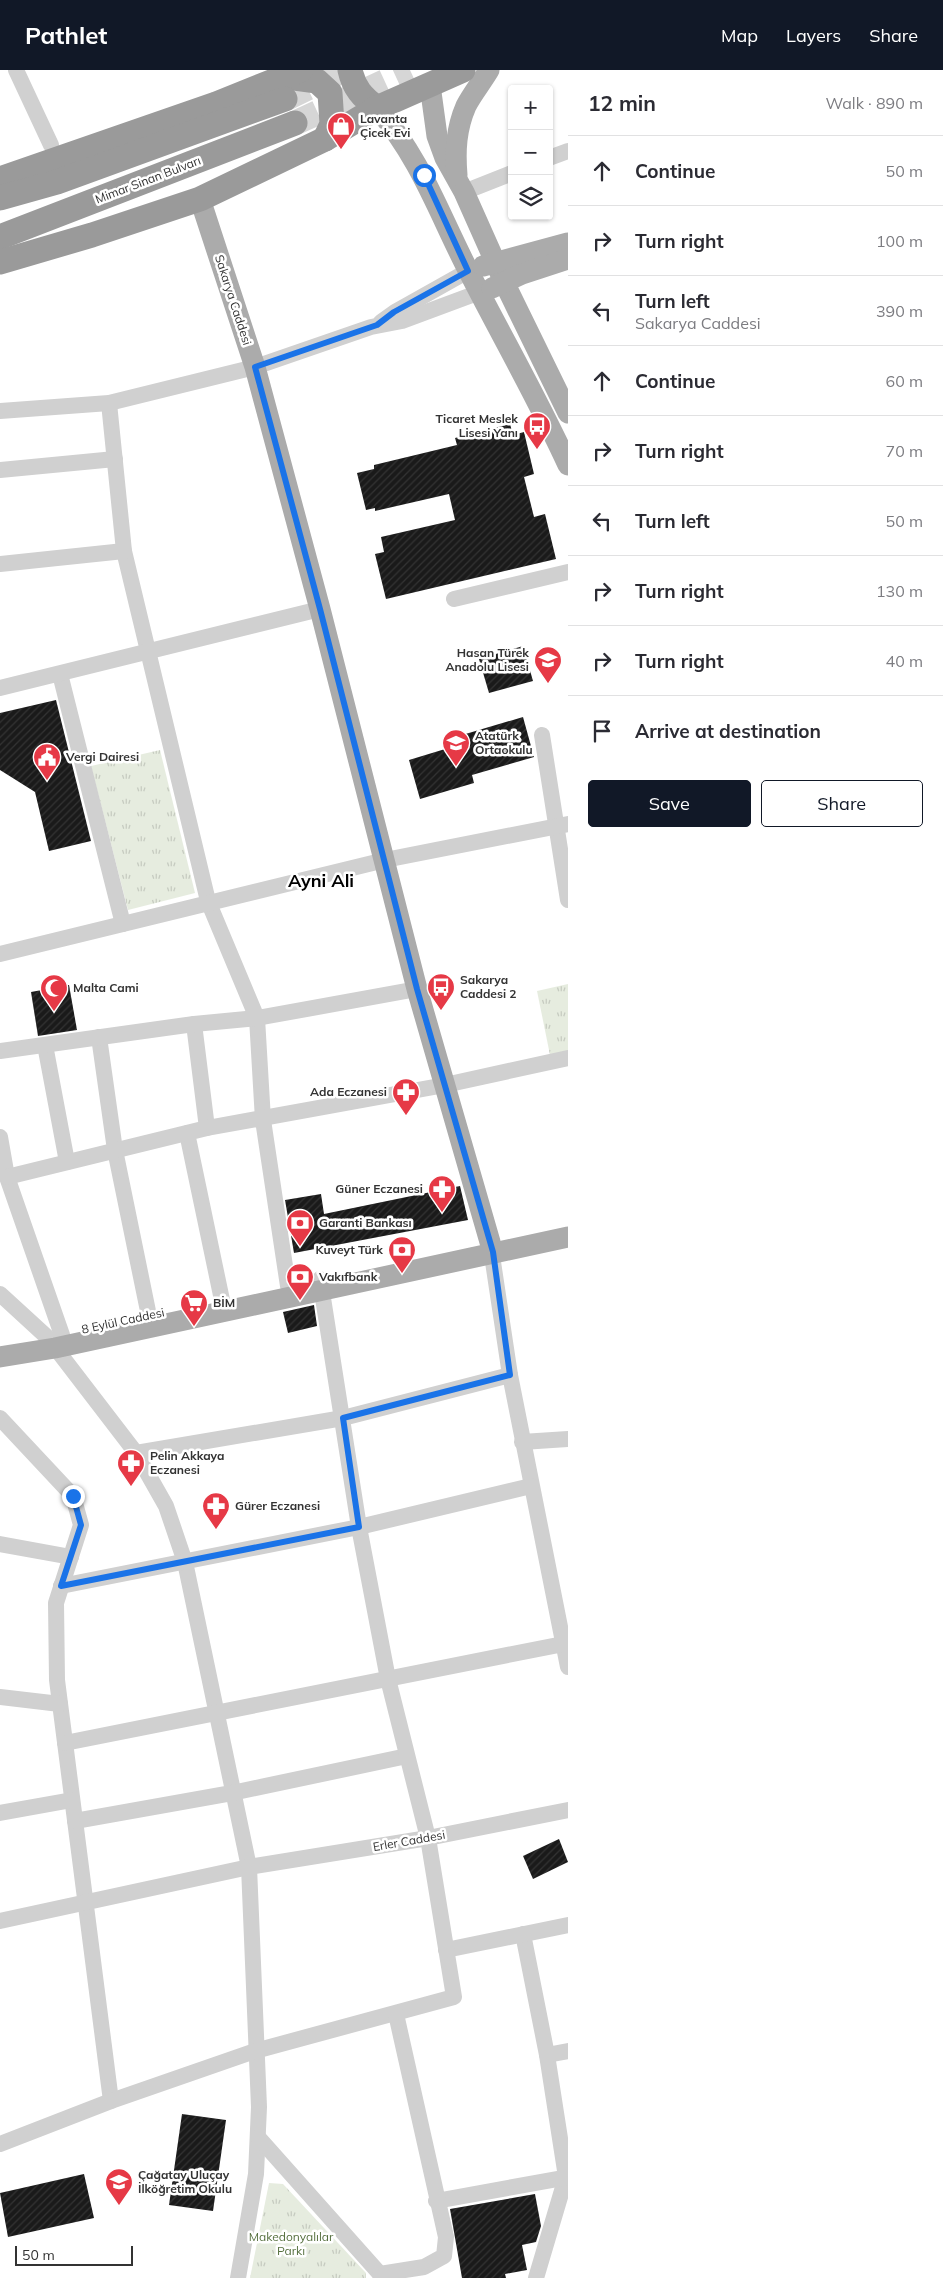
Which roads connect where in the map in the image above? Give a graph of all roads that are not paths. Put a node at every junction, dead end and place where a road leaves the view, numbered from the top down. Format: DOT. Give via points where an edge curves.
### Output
graph roads {
  1 [pos="16,70"];
  2 [pos="350,70"];
  3 [pos="463,70"];
  4 [pos="489,70"];
  5 [pos="429,77"];
  6 [pos="291,82"];
  7 [pos="377,108"];
  8 [pos="296,123"];
  9 [pos="325,139"];
  10 [pos="51,145"];
  11 [pos="568,151"];
  12 [pos="553,157"];
  13 [pos="508,174"];
  14 [pos="0,178"];
  15 [pos="460,185"];
  16 [pos="0,198"];
  17 [pos="200,199"];
  18 [pos="0,237"];
  19 [pos="568,243"];
  20 [pos="568,259"];
  21 [pos="496,261"];
  22 [pos="0,262"];
  23 [pos="468,271"];
  24 [pos="505,284"];
  25 [pos="480,292"];
  26 [pos="377,325"];
  27 [pos="255,367"];
  28 [pos="561,383"];
  29 [pos="109,403"];
  30 [pos="0,411"];
  31 [pos="568,413"];
  32 [pos="115,459"];
  33 [pos="568,465"];
  34 [pos="0,470"];
  35 [pos="124,551"];
  36 [pos="0,564"];
  37 [pos="568,572"];
  38 [pos="454,599"];
  39 [pos="320,609"];
  40 [pos="150,652"];
  41 [pos="60,674"];
  42 [pos="0,688"];
  43 [pos="542,734"];
  44 [pos="562,826"];
  45 [pos="385,860"];
  46 [pos="568,900"];
  47 [pos="208,901"];
  48 [pos="123,924"];
  49 [pos="0,954"];
  50 [pos="417,989"];
  51 [pos="257,1018"];
  52 [pos="194,1024"];
  53 [pos="99,1037"];
  54 [pos="45,1044"];
  55 [pos="0,1051"];
  56 [pos="568,1058"];
  57 [pos="445,1085"];
  58 [pos="263,1120"];
  59 [pos="207,1128"];
  60 [pos="188,1133"];
  61 [pos="0,1137"];
  62 [pos="114,1150"];
  63 [pos="66,1162"];
  64 [pos="7,1176"];
  65 [pos="568,1226"];
  66 [pos="568,1237"];
  67 [pos="492,1247"];
  68 [pos="321,1284"];
  69 [pos="288,1286"];
  70 [pos="0,1294"];
  71 [pos="222,1300"];
  72 [pos="150,1316"];
  73 [pos="55,1340"];
  74 [pos="0,1345"];
  75 [pos="0,1356"];
  76 [pos="510,1375"];
  77 [pos="0,1418"];
  78 [pos="343,1418"];
  79 [pos="568,1439"];
  80 [pos="522,1442"];
  81 [pos="136,1453"];
  82 [pos="530,1486"];
  83 [pos="359,1527"];
  84 [pos="0,1544"];
  85 [pos="71,1557"];
  86 [pos="185,1562"];
  87 [pos="61,1586"];
  88 [pos="565,1643"];
  89 [pos="568,1667"];
  90 [pos="388,1679"];
  91 [pos="0,1697"];
  92 [pos="60,1704"];
  93 [pos="216,1712"];
  94 [pos="65,1743"];
  95 [pos="407,1756"];
  96 [pos="232,1793"];
  97 [pos="72,1800"];
  98 [pos="568,1810"];
  99 [pos="0,1813"];
  100 [pos="75,1820"];
  101 [pos="428,1838"];
  102 [pos="249,1867"];
  103 [pos="86,1903"];
  104 [pos="0,1921"];
  105 [pos="568,1925"];
  106 [pos="523,1934"];
  107 [pos="446,1950"];
  108 [pos="396,2014"];
  109 [pos="568,2050"];
  110 [pos="255,2051"];
  111 [pos="547,2055"];
  112 [pos="112,2101"];
  113 [pos="258,2137"];
  114 [pos="0,2144"];
  115 [pos="567,2177"];
  116 [pos="436,2201"];
  117 [pos="380,2276"];
  118 [pos="238,2278"];
  119 [pos="536,2278"];
  1 -- 10 [label="street"];
  2 -- 7 [label="highway" via="353,84 362,97"];
  3 -- 5 [label="highway"];
  4 -- 15 [label="main road" via="467,105 458,130 455,149"];
  5 -- 7 [label="highway"];
  5 -- 15 [label="main road" via="437,136"];
  6 -- 9 [label="highway" via="317,81 330,93 332,124"];
  6 -- 14 [label="highway" via="216,104"];
  6 -- 16 [label="highway" via="57,182"];
  7 -- 9 [label="highway"];
  7 -- 23 [label="main road" via="396,130 424,175"];
  8 -- 18 [label="highway, Mimar Sinan Bulvarı"];
  9 -- 17 [label="highway"];
  11 -- 12 [label="street"];
  13 -- 15 [label="street"];
  15 -- 21 [label="main road"];
  17 -- 22 [label="highway"];
  17 -- 27 [label="main road, Sakarya Caddesi"];
  19 -- 21 [label="main road" via="516,259"];
  20 -- 24 [label="main road" via="522,274"];
  21 -- 23 [label="main road"];
  21 -- 24 [label="main road"];
  23 -- 25 [label="main road"];
  23 -- 26 [label="street" via="394,312"];
  24 -- 25 [label="main road"];
  24 -- 28 [label="main road"];
  25 -- 26 [label="street" via="402,321"];
  25 -- 33 [label="main road" via="538,400"];
  26 -- 27 [label="street"];
  27 -- 29 [label="street"];
  27 -- 39 [label="main road, Sakarya Caddesi"];
  28 -- 31 [label="main road"];
  29 -- 30 [label="street"];
  29 -- 32 [label="street"];
  32 -- 34 [label="street"];
  32 -- 35 [label="street"];
  35 -- 36 [label="street"];
  35 -- 40 [label="street"];
  37 -- 38 [label="street"];
  39 -- 40 [label="street"];
  39 -- 45 [label="main road, Sakarya Caddesi"];
  40 -- 41 [label="street"];
  40 -- 47 [label="street"];
  41 -- 42 [label="street"];
  41 -- 48 [label="street"];
  43 -- 44 [label="street"];
  44 -- 45 [label="street"];
  44 -- 46 [label="street"];
  45 -- 47 [label="street"];
  45 -- 50 [label="main road, Sakarya Caddesi"];
  47 -- 48 [label="street"];
  47 -- 51 [label="street"];
  48 -- 49 [label="street"];
  50 -- 51 [label="street"];
  50 -- 57 [label="main road, Sakarya Caddesi"];
  51 -- 52 [label="street"];
  51 -- 58 [label="street"];
  52 -- 53 [label="street"];
  52 -- 59 [label="street"];
  53 -- 54 [label="street"];
  53 -- 62 [label="street"];
  54 -- 55 [label="street"];
  54 -- 63 [label="street"];
  56 -- 57 [label="street"];
  57 -- 58 [label="street"];
  57 -- 67 [label="main road, Sakarya Caddesi"];
  58 -- 59 [label="street"];
  58 -- 69 [label="street"];
  59 -- 60 [label="street"];
  60 -- 62 [label="street"];
  60 -- 71 [label="street"];
  61 -- 64 [label="street"];
  62 -- 63 [label="street"];
  62 -- 72 [label="street"];
  63 -- 64 [label="street"];
  64 -- 73 [label="street"];
  65 -- 67 [label="main road, 8 Eylül Caddesi"];
  66 -- 67 [label="main road"];
  67 -- 68 [label="main road, 8 Eylül Caddesi"];
  67 -- 76 [label="street"];
  68 -- 69 [label="main road, 8 Eylül Caddesi"];
  68 -- 73 [label="main road"];
  68 -- 78 [label="street"];
  69 -- 71 [label="main road, 8 Eylül Caddesi"];
  70 -- 73 [label="street"];
  71 -- 72 [label="main road, 8 Eylül Caddesi"];
  72 -- 73 [label="main road, 8 Eylül Caddesi"];
  73 -- 74 [label="main road, 8 Eylül Caddesi"];
  73 -- 75 [label="main road"];
  73 -- 81 [label="street"];
  76 -- 78 [label="street"];
  76 -- 80 [label="street"];
  77 -- 85 [label="street" via="73,1496 81,1525"];
  78 -- 81 [label="street"];
  78 -- 83 [label="street"];
  79 -- 80 [label="street"];
  80 -- 82 [label="street"];
  81 -- 86 [label="street" via="166,1506"];
  82 -- 83 [label="street"];
  82 -- 88 [label="street"];
  83 -- 86 [label="street"];
  83 -- 90 [label="street"];
  84 -- 85 [label="street"];
  85 -- 87 [label="street"];
  86 -- 87 [label="street"];
  86 -- 93 [label="street"];
  87 -- 92 [label="street" via="56,1603"];
  88 -- 89 [label="street"];
  88 -- 90 [label="street"];
  90 -- 93 [label="street"];
  90 -- 95 [label="street"];
  91 -- 92 [label="street"];
  92 -- 94 [label="street"];
  93 -- 94 [label="street"];
  93 -- 96 [label="street"];
  94 -- 97 [label="street"];
  95 -- 96 [label="street"];
  95 -- 101 [label="street"];
  96 -- 100 [label="street"];
  96 -- 102 [label="street"];
  97 -- 99 [label="street"];
  97 -- 100 [label="street"];
  98 -- 101 [label="street, Erler Caddesi"];
  100 -- 103 [label="street"];
  101 -- 102 [label="street, Erler Caddesi"];
  101 -- 107 [label="street"];
  102 -- 103 [label="street, Erler Caddesi"];
  102 -- 110 [label="street"];
  103 -- 104 [label="street, Erler Caddesi"];
  103 -- 112 [label="street"];
  105 -- 106 [label="street"];
  106 -- 107 [label="street"];
  106 -- 111 [label="street"];
  107 -- 108 [label="street" via="454,1997"];
  108 -- 110 [label="street"];
  108 -- 116 [label="street"];
  109 -- 111 [label="street"];
  110 -- 112 [label="street"];
  110 -- 113 [label="street"];
  111 -- 115 [label="street"];
  112 -- 114 [label="street"];
  113 -- 117 [label="street"];
  113 -- 118 [label="street" via="256,2174"];
  115 -- 116 [label="street"];
  115 -- 119 [label="street"];
  116 -- 117 [label="street" via="446,2237 444,2256 424,2267"];
}
